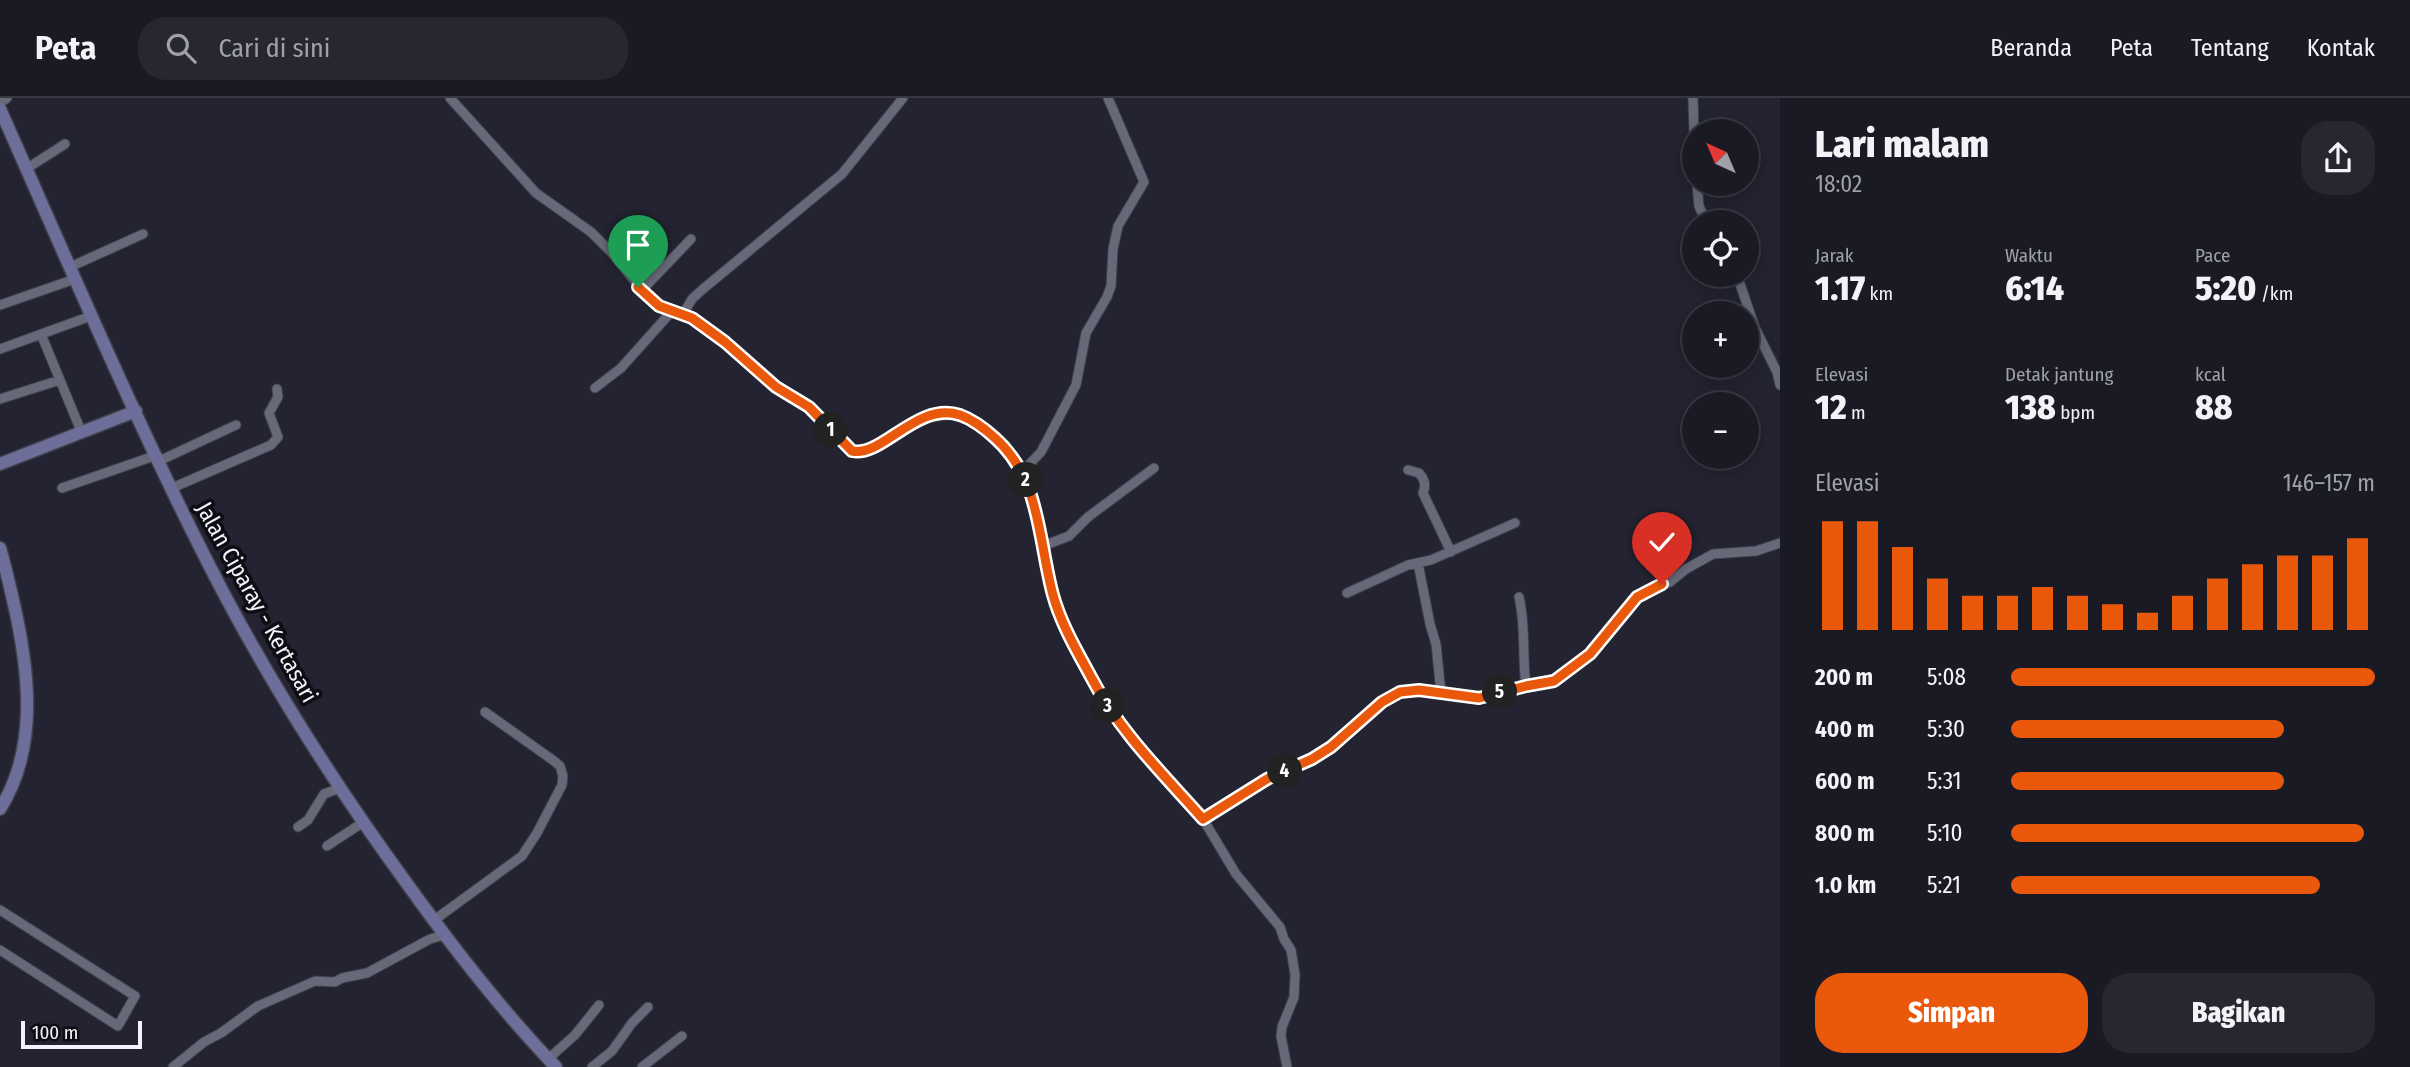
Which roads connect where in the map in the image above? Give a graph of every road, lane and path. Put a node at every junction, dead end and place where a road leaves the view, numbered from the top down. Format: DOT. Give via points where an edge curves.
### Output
graph roads {
  1 [pos="7,98"];
  2 [pos="451,98"];
  3 [pos="903,98"];
  4 [pos="1108,98"];
  5 [pos="1693,98"];
  6 [pos="0,103"];
  7 [pos="0,109"];
  8 [pos="1694,119"];
  9 [pos="65,144"];
  10 [pos="26,169"];
  11 [pos="143,234"];
  12 [pos="691,239"];
  13 [pos="72,273"];
  14 [pos="1741,287"];
  15 [pos="641,291"];
  16 [pos="0,304"];
  17 [pos="672,312"];
  18 [pos="683,314"];
  19 [pos="92,316"];
  20 [pos="41,334"];
  21 [pos="0,349"];
  22 [pos="60,380"];
  23 [pos="1780,386"];
  24 [pos="595,387"];
  25 [pos="277,389"];
  26 [pos="0,399"];
  27 [pos="136,411"];
  28 [pos="236,425"];
  29 [pos="81,431"];
  30 [pos="158,458"];
  31 [pos="0,464"];
  32 [pos="1154,468"];
  33 [pos="1408,470"];
  34 [pos="1022,472"];
  35 [pos="62,488"];
  36 [pos="172,488"];
  37 [pos="1515,523"];
  38 [pos="1780,542"];
  39 [pos="1043,546"];
  40 [pos="0,548"];
  41 [pos="1451,552"];
  42 [pos="1418,563"];
  43 [pos="1347,593"];
  44 [pos="1519,597"];
  45 [pos="1526,686"];
  46 [pos="1441,693"];
  47 [pos="485,712"];
  48 [pos="340,788"];
  49 [pos="0,809"];
  50 [pos="1203,819"];
  51 [pos="362,822"];
  52 [pos="298,827"];
  53 [pos="327,846"];
  54 [pos="0,909"];
  55 [pos="433,921"];
  56 [pos="444,934"];
  57 [pos="0,950"];
  58 [pos="599,1005"];
  59 [pos="648,1007"];
  60 [pos="682,1036"];
  61 [pos="553,1065"];
  62 [pos="173,1067"];
  63 [pos="592,1067"];
  64 [pos="642,1067"];
  65 [pos="1287,1067"];
  1 -- 6 [label="street"];
  2 -- 15 [label="street" via="536,193 592,232"];
  3 -- 18 [label="street" via="842,174 703,289"];
  4 -- 34 [label="street" via="1144,182 1118,226 1111,286 1086,333 1076,385 1041,452"];
  5 -- 8 [label="street"];
  7 -- 10 [label="main road, Jalan Ciparay - Kertasari"];
  9 -- 10 [label="street"];
  10 -- 13 [label="main road, Jalan Ciparay - Kertasari"];
  11 -- 13 [label="street"];
  12 -- 15 [label="street"];
  13 -- 16 [label="street"];
  13 -- 19 [label="main road, Jalan Ciparay - Kertasari"];
  14 -- 23 [label="street"];
  15 -- 17 [label="street"];
  17 -- 18 [label="street"];
  17 -- 24 [label="street" via="621,368"];
  18 -- 34 [label="street" via="725,342 776,387 809,407 852,451 866,451 923,418 955,414 981,425 1014,457"];
  19 -- 20 [label="street"];
  19 -- 27 [label="main road, Jalan Ciparay - Kertasari"];
  20 -- 21 [label="street"];
  20 -- 22 [label="street"];
  22 -- 26 [label="street"];
  22 -- 29 [label="street"];
  25 -- 36 [label="street" via="269,413 278,437 271,445"];
  27 -- 29 [label="main road"];
  27 -- 30 [label="main road, Jalan Ciparay - Kertasari"];
  28 -- 30 [label="street"];
  29 -- 31 [label="main road"];
  30 -- 35 [label="street"];
  30 -- 36 [label="main road, Jalan Ciparay - Kertasari"];
  32 -- 39 [label="street" via="1069,536"];
  33 -- 41 [label="street" via="1423,478 1423,494"];
  34 -- 39 [label="street"];
  36 -- 48 [label="main road, Jalan Ciparay - Kertasari" via="237,619"];
  37 -- 41 [label="street"];
  38 -- 45 [label="street" via="1756,551 1713,554 1699,561 1670,582 1637,597 1575,667 1554,681"];
  39 -- 50 [label="street" via="1056,604 1091,678 1115,718"];
  40 -- 49 [label="main road" via="26,663 28,708 21,758"];
  41 -- 42 [label="street"];
  42 -- 43 [label="street"];
  42 -- 46 [label="street" via="1436,644"];
  44 -- 45 [label="street"];
  45 -- 46 [label="street" via="1479,698"];
  46 -- 50 [label="street" via="1400,692 1331,747"];
  47 -- 55 [label="street" via="560,766 562,785 522,856"];
  48 -- 51 [label="main road, Jalan Ciparay - Kertasari"];
  48 -- 52 [label="street" via="324,794"];
  50 -- 65 [label="street" via="1236,874 1280,927 1291,950 1294,997 1281,1036"];
  51 -- 53 [label="street"];
  51 -- 55 [label="main road, Jalan Ciparay - Kertasari"];
  54 -- 57 [label="street" via="135,996 117,1026"];
  55 -- 56 [label="main road, Jalan Ciparay - Kertasari"];
  56 -- 61 [label="main road, Jalan Ciparay - Kertasari" via="504,1012"];
  56 -- 62 [label="street" via="367,973 335,982 315,981 258,1006"];
  58 -- 61 [label="street"];
  59 -- 63 [label="street" via="612,1051"];
  60 -- 64 [label="street"];
}
